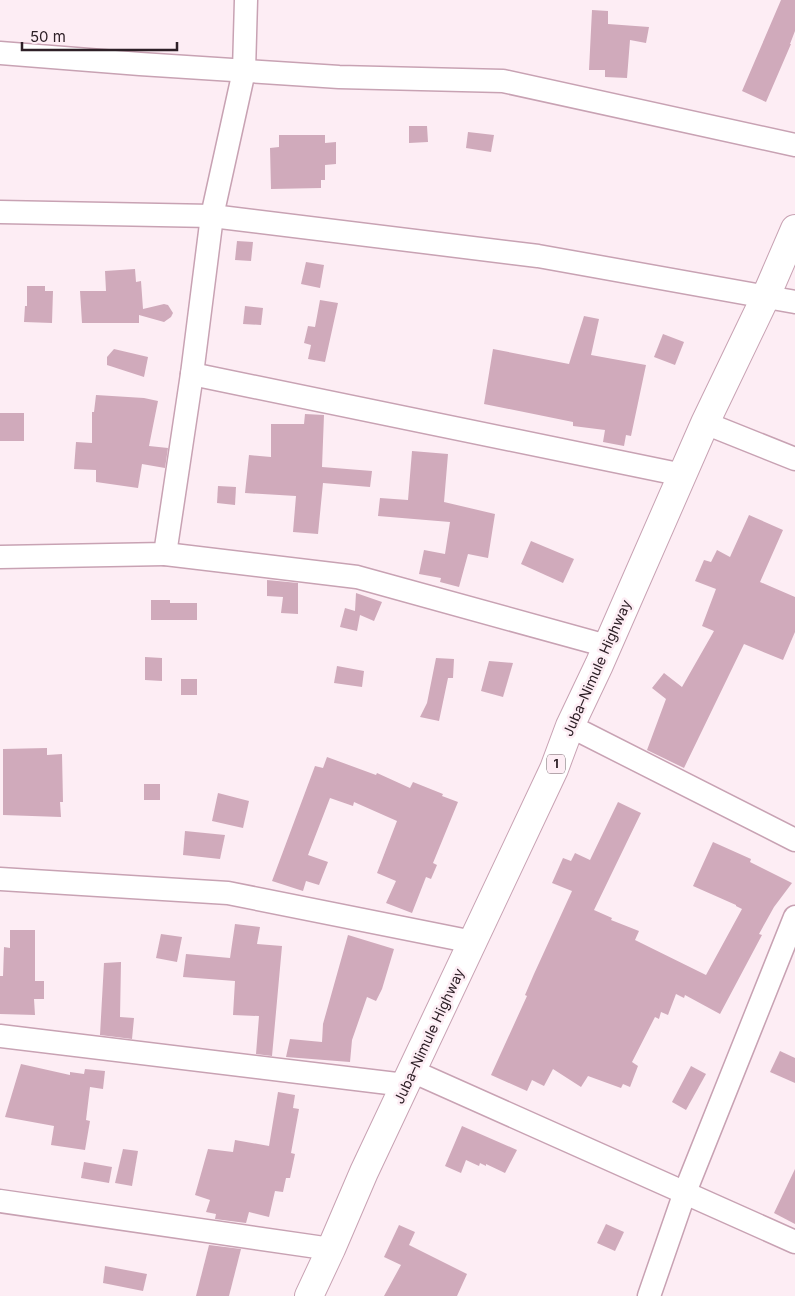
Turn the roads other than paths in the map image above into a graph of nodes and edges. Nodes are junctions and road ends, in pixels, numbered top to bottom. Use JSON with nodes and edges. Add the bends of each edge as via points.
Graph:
{"nodes":[{"id":1,"x":246,"y":0,"type":"edge"},
{"id":2,"x":0,"y":52,"type":"edge"},
{"id":3,"x":244,"y":71,"type":"junction"},
{"id":4,"x":795,"y":145,"type":"edge"},
{"id":5,"x":0,"y":212,"type":"edge"},
{"id":6,"x":212,"y":216,"type":"junction"},
{"id":7,"x":795,"y":229,"type":"edge"},
{"id":8,"x":766,"y":296,"type":"junction"},
{"id":9,"x":795,"y":302,"type":"edge"},
{"id":10,"x":192,"y":374,"type":"junction"},
{"id":11,"x":706,"y":423,"type":"junction"},
{"id":12,"x":795,"y":458,"type":"edge"},
{"id":13,"x":683,"y":476,"type":"junction"},
{"id":14,"x":165,"y":554,"type":"junction"},
{"id":15,"x":0,"y":557,"type":"edge"},
{"id":16,"x":608,"y":646,"type":"junction"},
{"id":17,"x":570,"y":726,"type":"junction"},
{"id":18,"x":795,"y":840,"type":"edge"},
{"id":19,"x":0,"y":879,"type":"edge"},
{"id":20,"x":795,"y":917,"type":"edge"},
{"id":21,"x":474,"y":942,"type":"junction"},
{"id":22,"x":0,"y":1036,"type":"edge"},
{"id":23,"x":409,"y":1078,"type":"junction"},
{"id":24,"x":685,"y":1192,"type":"junction"},
{"id":25,"x":0,"y":1201,"type":"edge"},
{"id":26,"x":795,"y":1242,"type":"edge"},
{"id":27,"x":331,"y":1249,"type":"junction"},
{"id":28,"x":309,"y":1296,"type":"edge"},
{"id":29,"x":649,"y":1296,"type":"edge"}],
"edges":[{"from":1,"to":3,"type":"street"},
{"from":2,"to":3,"type":"street"},
{"from":3,"to":4,"type":"street","via":[[503,81]]},
{"from":3,"to":6,"type":"street"},
{"from":5,"to":6,"type":"street"},
{"from":6,"to":8,"type":"street","via":[[538,256]]},
{"from":6,"to":10,"type":"street"},
{"from":7,"to":8,"type":"main road","name":"Juba–Nimule Highway","number":"1"},
{"from":8,"to":9,"type":"street"},
{"from":8,"to":11,"type":"main road","name":"Juba–Nimule Highway","number":"1"},
{"from":10,"to":13,"type":"street"},
{"from":10,"to":14,"type":"street"},
{"from":11,"to":12,"type":"street"},
{"from":11,"to":13,"type":"main road","name":"Juba–Nimule Highway","number":"1"},
{"from":13,"to":16,"type":"main road","name":"Juba–Nimule Highway","number":"1"},
{"from":14,"to":15,"type":"street"},
{"from":14,"to":16,"type":"street","via":[[357,577]]},
{"from":16,"to":17,"type":"main road","name":"Juba–Nimule Highway","number":"1"},
{"from":17,"to":18,"type":"street"},
{"from":17,"to":21,"type":"main road","name":"Juba–Nimule Highway","number":"1","via":[[554,769]]},
{"from":19,"to":21,"type":"street","via":[[228,893]]},
{"from":20,"to":24,"type":"street"},
{"from":21,"to":23,"type":"main road","name":"Juba–Nimule Highway","number":"1"},
{"from":22,"to":23,"type":"street"},
{"from":23,"to":24,"type":"street"},
{"from":23,"to":27,"type":"main road","name":"Juba–Nimule Highway","number":"1"},
{"from":24,"to":26,"type":"street"},
{"from":24,"to":29,"type":"street"},
{"from":25,"to":27,"type":"street"},
{"from":27,"to":28,"type":"main road","name":"Juba–Nimule Highway","number":"1"}]}
